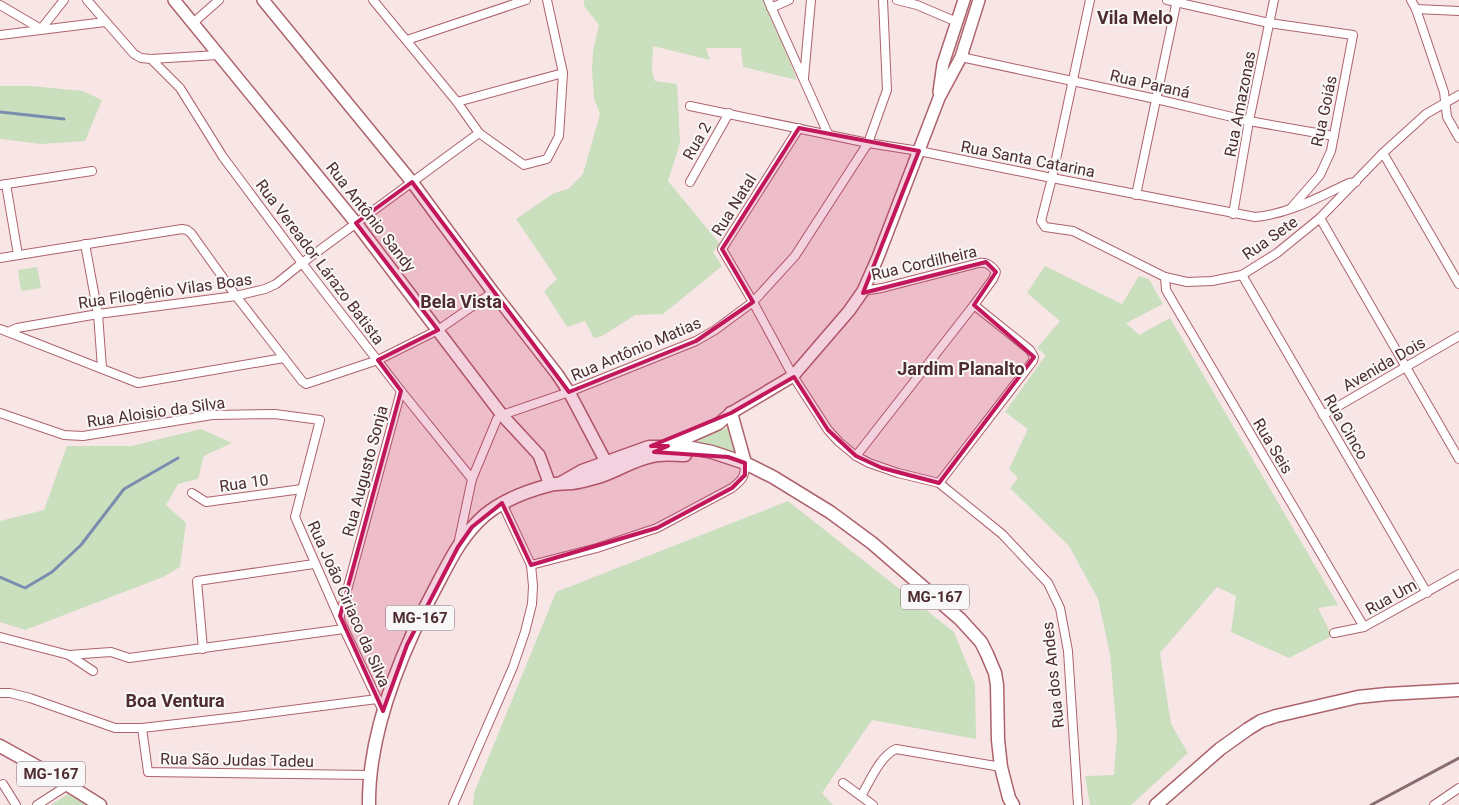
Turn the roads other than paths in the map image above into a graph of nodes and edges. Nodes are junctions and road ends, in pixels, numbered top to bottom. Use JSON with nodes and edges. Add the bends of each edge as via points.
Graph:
{"nodes":[{"id":1,"x":64,"y":0,"type":"edge"},
{"id":2,"x":87,"y":0,"type":"edge"},
{"id":3,"x":174,"y":0,"type":"edge"},
{"id":4,"x":219,"y":0,"type":"edge"},
{"id":5,"x":263,"y":0,"type":"edge"},
{"id":6,"x":373,"y":0,"type":"edge"},
{"id":7,"x":526,"y":0,"type":"edge"},
{"id":8,"x":547,"y":0,"type":"edge"},
{"id":9,"x":789,"y":0,"type":"edge"},
{"id":10,"x":811,"y":0,"type":"edge"},
{"id":11,"x":883,"y":0,"type":"edge"},
{"id":12,"x":897,"y":0,"type":"edge"},
{"id":13,"x":964,"y":0,"type":"edge"},
{"id":14,"x":979,"y":0,"type":"edge"},
{"id":15,"x":1090,"y":0,"type":"edge"},
{"id":16,"x":1167,"y":0,"type":"edge"},
{"id":17,"x":1274,"y":0,"type":"edge"},
{"id":18,"x":1411,"y":0,"type":"edge"},
{"id":19,"x":1176,"y":1,"type":"edge"},
{"id":20,"x":917,"y":3,"type":"edge"},
{"id":21,"x":0,"y":4,"type":"edge"},
{"id":22,"x":769,"y":4,"type":"edge"},
{"id":23,"x":1416,"y":9,"type":"junction"},
{"id":24,"x":1459,"y":11,"type":"edge"},
{"id":25,"x":105,"y":22,"type":"junction"},
{"id":26,"x":957,"y":22,"type":"junction"},
{"id":27,"x":193,"y":23,"type":"junction"},
{"id":28,"x":1269,"y":23,"type":"junction"},
{"id":29,"x":41,"y":29,"type":"junction"},
{"id":30,"x":0,"y":35,"type":"edge"},
{"id":31,"x":407,"y":40,"type":"junction"},
{"id":32,"x":218,"y":55,"type":"junction"},
{"id":33,"x":961,"y":58,"type":"junction"},
{"id":34,"x":151,"y":59,"type":"junction"},
{"id":35,"x":563,"y":73,"type":"junction"},
{"id":36,"x":804,"y":80,"type":"junction"},
{"id":37,"x":1072,"y":81,"type":"junction"},
{"id":38,"x":1459,"y":96,"type":"edge"},
{"id":39,"x":939,"y":98,"type":"junction"},
{"id":40,"x":1156,"y":98,"type":"junction"},
{"id":41,"x":457,"y":102,"type":"junction"},
{"id":42,"x":1445,"y":104,"type":"junction"},
{"id":43,"x":690,"y":106,"type":"dead end"},
{"id":44,"x":729,"y":113,"type":"junction"},
{"id":45,"x":1250,"y":121,"type":"junction"},
{"id":46,"x":799,"y":128,"type":"junction"},
{"id":47,"x":479,"y":133,"type":"junction"},
{"id":48,"x":828,"y":134,"type":"junction"},
{"id":49,"x":1334,"y":136,"type":"junction"},
{"id":50,"x":1459,"y":138,"type":"edge"},
{"id":51,"x":868,"y":143,"type":"junction"},
{"id":52,"x":919,"y":151,"type":"junction"},
{"id":53,"x":1383,"y":153,"type":"junction"},
{"id":54,"x":92,"y":171,"type":"dead end"},
{"id":55,"x":1052,"y":178,"type":"junction"},
{"id":56,"x":412,"y":182,"type":"junction"},
{"id":57,"x":690,"y":182,"type":"dead end"},
{"id":58,"x":1356,"y":182,"type":"junction"},
{"id":59,"x":3,"y":185,"type":"edge"},
{"id":60,"x":1136,"y":195,"type":"junction"},
{"id":61,"x":1290,"y":210,"type":"junction"},
{"id":62,"x":1233,"y":214,"type":"junction"},
{"id":63,"x":1320,"y":218,"type":"junction"},
{"id":64,"x":356,"y":223,"type":"junction"},
{"id":65,"x":85,"y":244,"type":"junction"},
{"id":66,"x":18,"y":255,"type":"junction"},
{"id":67,"x":0,"y":258,"type":"edge"},
{"id":68,"x":302,"y":263,"type":"junction"},
{"id":69,"x":1242,"y":275,"type":"junction"},
{"id":70,"x":1165,"y":277,"type":"junction"},
{"id":71,"x":1459,"y":284,"type":"edge"},
{"id":72,"x":863,"y":291,"type":"junction"},
{"id":73,"x":493,"y":292,"type":"junction"},
{"id":74,"x":236,"y":296,"type":"junction"},
{"id":75,"x":753,"y":302,"type":"junction"},
{"id":76,"x":974,"y":305,"type":"junction"},
{"id":77,"x":98,"y":314,"type":"junction"},
{"id":78,"x":0,"y":329,"type":"edge"},
{"id":79,"x":438,"y":330,"type":"junction"},
{"id":80,"x":8,"y":332,"type":"junction"},
{"id":81,"x":1459,"y":336,"type":"edge"},
{"id":82,"x":284,"y":358,"type":"junction"},
{"id":83,"x":378,"y":360,"type":"junction"},
{"id":84,"x":1406,"y":367,"type":"junction"},
{"id":85,"x":102,"y":368,"type":"junction"},
{"id":86,"x":793,"y":376,"type":"junction"},
{"id":87,"x":401,"y":391,"type":"junction"},
{"id":88,"x":569,"y":392,"type":"junction"},
{"id":89,"x":0,"y":413,"type":"edge"},
{"id":90,"x":731,"y":413,"type":"junction"},
{"id":91,"x":502,"y":415,"type":"junction"},
{"id":92,"x":1323,"y":416,"type":"junction"},
{"id":93,"x":320,"y":420,"type":"joint"},
{"id":94,"x":668,"y":446,"type":"junction"},
{"id":95,"x":649,"y":447,"type":"junction"},
{"id":96,"x":856,"y":456,"type":"junction"},
{"id":97,"x":728,"y":457,"type":"junction"},
{"id":98,"x":1459,"y":459,"type":"edge"},
{"id":99,"x":606,"y":462,"type":"junction"},
{"id":100,"x":745,"y":462,"type":"junction"},
{"id":101,"x":622,"y":466,"type":"junction"},
{"id":102,"x":601,"y":476,"type":"junction"},
{"id":103,"x":472,"y":479,"type":"junction"},
{"id":104,"x":939,"y":482,"type":"junction"},
{"id":105,"x":555,"y":484,"type":"junction"},
{"id":106,"x":302,"y":489,"type":"junction"},
{"id":107,"x":192,"y":493,"type":"dead end"},
{"id":108,"x":502,"y":503,"type":"junction"},
{"id":109,"x":458,"y":547,"type":"junction"},
{"id":110,"x":314,"y":564,"type":"junction"},
{"id":111,"x":531,"y":565,"type":"junction"},
{"id":112,"x":1459,"y":574,"type":"edge"},
{"id":113,"x":1427,"y":593,"type":"junction"},
{"id":114,"x":340,"y":616,"type":"junction"},
{"id":115,"x":1364,"y":628,"type":"junction"},
{"id":116,"x":344,"y":630,"type":"junction"},
{"id":117,"x":1334,"y":633,"type":"dead end"},
{"id":118,"x":0,"y":637,"type":"edge"},
{"id":119,"x":202,"y":649,"type":"junction"},
{"id":120,"x":69,"y":655,"type":"junction"},
{"id":121,"x":93,"y":671,"type":"dead end"},
{"id":122,"x":1459,"y":690,"type":"edge"},
{"id":123,"x":0,"y":693,"type":"edge"},
{"id":124,"x":377,"y":698,"type":"junction"},
{"id":125,"x":383,"y":710,"type":"junction"},
{"id":126,"x":142,"y":728,"type":"junction"},
{"id":127,"x":0,"y":746,"type":"edge"},
{"id":128,"x":1001,"y":767,"type":"junction"},
{"id":129,"x":371,"y":775,"type":"junction"},
{"id":130,"x":843,"y":783,"type":"dead end"},
{"id":131,"x":3,"y":784,"type":"dead end"},
{"id":132,"x":68,"y":785,"type":"junction"},
{"id":133,"x":1459,"y":788,"type":"edge"},
{"id":134,"x":861,"y":796,"type":"junction"},
{"id":135,"x":16,"y":805,"type":"edge"},
{"id":136,"x":37,"y":805,"type":"edge"},
{"id":137,"x":100,"y":805,"type":"edge"},
{"id":138,"x":369,"y":805,"type":"edge"},
{"id":139,"x":453,"y":805,"type":"edge"},
{"id":140,"x":873,"y":805,"type":"edge"},
{"id":141,"x":1013,"y":805,"type":"edge"},
{"id":142,"x":1078,"y":805,"type":"edge"},
{"id":143,"x":1156,"y":805,"type":"edge"},
{"id":144,"x":1434,"y":805,"type":"edge"}],
"edges":[{"from":1,"to":29,"type":"street"},
{"from":2,"to":25,"type":"street"},
{"from":3,"to":27,"type":"street","name":"Rua Antônio Sandy"},
{"from":4,"to":27,"type":"street"},
{"from":5,"to":56,"type":"street"},
{"from":6,"to":31,"type":"street"},
{"from":7,"to":31,"type":"street"},
{"from":8,"to":35,"type":"street"},
{"from":9,"to":22,"type":"street"},
{"from":10,"to":36,"type":"street"},
{"from":11,"to":51,"type":"street","name":"Rua Antônio Matias","via":[[887,90]]},
{"from":12,"to":20,"type":"street"},
{"from":13,"to":26,"type":"street"},
{"from":14,"to":33,"type":"street"},
{"from":15,"to":37,"type":"street"},
{"from":16,"to":19,"type":"street"},
{"from":17,"to":28,"type":"street","name":"Rua Amazonas"},
{"from":18,"to":23,"type":"street"},
{"from":19,"to":28,"type":"street"},
{"from":19,"to":40,"type":"street"},
{"from":20,"to":26,"type":"street"},
{"from":21,"to":29,"type":"street"},
{"from":22,"to":36,"type":"street"},
{"from":23,"to":24,"type":"street"},
{"from":23,"to":42,"type":"street","via":[[1444,92]]},
{"from":25,"to":29,"type":"street"},
{"from":25,"to":34,"type":"street","via":[[134,54]]},
{"from":26,"to":39,"type":"street","via":[[943,64]]},
{"from":27,"to":32,"type":"street","name":"Rua Antônio Sandy"},
{"from":28,"to":45,"type":"street","name":"Rua Amazonas"},
{"from":28,"to":49,"type":"street","name":"Rua Goiás","via":[[1353,35]]},
{"from":29,"to":30,"type":"street"},
{"from":31,"to":41,"type":"street"},
{"from":32,"to":34,"type":"street"},
{"from":32,"to":64,"type":"street","name":"Rua Antônio Sandy"},
{"from":33,"to":37,"type":"street","name":"Rua Paraná"},
{"from":33,"to":39,"type":"street"},
{"from":34,"to":68,"type":"street","name":"Rua Vereador Lárazo Batista","via":[[180,88],[223,157]]},
{"from":35,"to":41,"type":"street"},
{"from":35,"to":47,"type":"street","via":[[559,136],[547,159],[524,165]]},
{"from":36,"to":48,"type":"street"},
{"from":37,"to":40,"type":"street","name":"Rua Paraná"},
{"from":37,"to":55,"type":"street"},
{"from":38,"to":42,"type":"street","name":"Rua Sete"},
{"from":39,"to":52,"type":"street"},
{"from":40,"to":45,"type":"street","name":"Rua Paraná"},
{"from":40,"to":60,"type":"street"},
{"from":41,"to":47,"type":"street"},
{"from":42,"to":50,"type":"street","via":[[1447,118]]},
{"from":42,"to":53,"type":"street","name":"Rua Sete","via":[[1426,114]]},
{"from":43,"to":44,"type":"street","name":"Rua Santa Catarina"},
{"from":44,"to":46,"type":"street","name":"Rua Santa Catarina"},
{"from":44,"to":57,"type":"street","name":"Rua 2"},
{"from":45,"to":49,"type":"street","name":"Rua Paraná"},
{"from":45,"to":62,"type":"street","name":"Rua Amazonas"},
{"from":46,"to":48,"type":"street","name":"Rua Santa Catarina"},
{"from":46,"to":75,"type":"street","name":"Rua Natal","via":[[722,250]]},
{"from":47,"to":56,"type":"street","name":"Rua Filogênio Vilas Boas"},
{"from":48,"to":51,"type":"street","name":"Rua Santa Catarina"},
{"from":49,"to":61,"type":"street","name":"Rua Goiás","via":[[1320,175]]},
{"from":51,"to":52,"type":"street","name":"Rua Santa Catarina"},
{"from":51,"to":75,"type":"street","name":"Rua Antônio Matias","via":[[795,256]]},
{"from":52,"to":55,"type":"street","name":"Rua Santa Catarina"},
{"from":52,"to":72,"type":"street"},
{"from":53,"to":58,"type":"street","name":"Rua Sete"},
{"from":53,"to":71,"type":"street"},
{"from":54,"to":59,"type":"street"},
{"from":55,"to":60,"type":"street","name":"Rua Santa Catarina"},
{"from":55,"to":70,"type":"street","name":"Rua Sete","via":[[1041,222],[1045,227],[1073,231]]},
{"from":56,"to":64,"type":"street","name":"Rua Filogênio Vilas Boas"},
{"from":56,"to":73,"type":"street"},
{"from":58,"to":61,"type":"street","name":"Rua Santa Catarina"},
{"from":58,"to":63,"type":"street","name":"Rua Sete"},
{"from":59,"to":66,"type":"street"},
{"from":60,"to":62,"type":"street","name":"Rua Santa Catarina"},
{"from":61,"to":62,"type":"street","name":"Rua Santa Catarina","via":[[1255,217]]},
{"from":63,"to":69,"type":"street","name":"Rua Sete","via":[[1277,253]]},
{"from":63,"to":84,"type":"street"},
{"from":64,"to":68,"type":"street","name":"Rua Filogênio Vilas Boas"},
{"from":64,"to":79,"type":"street","name":"Rua Antônio Sandy"},
{"from":65,"to":66,"type":"street"},
{"from":65,"to":74,"type":"street","via":[[187,230]]},
{"from":65,"to":77,"type":"street"},
{"from":66,"to":67,"type":"street"},
{"from":68,"to":74,"type":"street","name":"Rua Filogênio Vilas Boas","via":[[276,284]]},
{"from":68,"to":83,"type":"street","name":"Rua Vereador Lárazo Batista"},
{"from":69,"to":70,"type":"street","name":"Rua Sete","via":[[1187,282]]},
{"from":69,"to":92,"type":"street","name":"Rua Cinco"},
{"from":70,"to":115,"type":"street","name":"Rua Seis","via":[[1166,290]]},
{"from":72,"to":76,"type":"street","name":"Rua Cordilheira","via":[[986,262],[996,272]]},
{"from":72,"to":86,"type":"street","via":[[850,311]]},
{"from":73,"to":79,"type":"street"},
{"from":73,"to":88,"type":"street"},
{"from":74,"to":77,"type":"street","name":"Rua Filogênio Vilas Boas"},
{"from":74,"to":82,"type":"street"},
{"from":75,"to":86,"type":"street","name":"Rua Natal"},
{"from":75,"to":88,"type":"street","name":"Rua Antônio Matias","via":[[696,341]]},
{"from":76,"to":96,"type":"street","name":"Rua Cordilheira"},
{"from":76,"to":104,"type":"street","via":[[1030,350],[1034,357]]},
{"from":77,"to":80,"type":"street","name":"Rua Filogênio Vilas Boas"},
{"from":77,"to":85,"type":"street"},
{"from":78,"to":80,"type":"street"},
{"from":79,"to":83,"type":"street"},
{"from":79,"to":91,"type":"street","name":"Rua Antônio Sandy"},
{"from":80,"to":85,"type":"street"},
{"from":81,"to":84,"type":"street","name":"Avenida Dois"},
{"from":82,"to":83,"type":"street","via":[[306,384]]},
{"from":82,"to":85,"type":"street","via":[[138,383]]},
{"from":83,"to":87,"type":"street","name":"Rua Vereador Lárazo Batista"},
{"from":84,"to":92,"type":"street","name":"Avenida Dois"},
{"from":84,"to":98,"type":"street"},
{"from":86,"to":90,"type":"street"},
{"from":86,"to":96,"type":"street","name":"Rua dos Andes","via":[[828,430]]},
{"from":87,"to":103,"type":"street","name":"Rua Vereador Lárazo Batista"},
{"from":87,"to":114,"type":"street","name":"Rua Augusto Sonja"},
{"from":88,"to":91,"type":"street","name":"Rua Antônio Matias"},
{"from":88,"to":99,"type":"street"},
{"from":89,"to":93,"type":"street","name":"Rua Aloisio da Silva","via":[[64,435],[83,436],[212,415],[275,414]]},
{"from":90,"to":94,"type":"street","via":[[718,424]]},
{"from":90,"to":95,"type":"street","number":"MG-167"},
{"from":90,"to":100,"type":"main road"},
{"from":91,"to":103,"type":"street","via":[[497,419]]},
{"from":91,"to":105,"type":"street","name":"Rua Antônio Sandy","via":[[540,455]]},
{"from":92,"to":113,"type":"street","name":"Rua Cinco"},
{"from":93,"to":106,"type":"street","name":"Rua João Ciriaco da Silva"},
{"from":94,"to":95,"type":"main road","number":"MG-167"},
{"from":94,"to":97,"type":"main road","number":"MG-167","via":[[701,449]]},
{"from":94,"to":101,"type":"street"},
{"from":95,"to":99,"type":"main road","number":"MG-167"},
{"from":96,"to":104,"type":"street","name":"Rua dos Andes","via":[[882,468]]},
{"from":97,"to":100,"type":"main road","number":"MG-167"},
{"from":97,"to":101,"type":"main road","number":"MG-167","via":[[657,455]]},
{"from":99,"to":102,"type":"main road"},
{"from":99,"to":105,"type":"main road","number":"MG-167"},
{"from":100,"to":111,"type":"street","via":[[745,475],[732,488],[657,528]]},
{"from":100,"to":128,"type":"main road","number":"MG-167","via":[[830,512],[971,630],[995,672]]},
{"from":101,"to":102,"type":"main road","number":"MG-167"},
{"from":102,"to":105,"type":"main road","number":"MG-167"},
{"from":103,"to":109,"type":"street"},
{"from":104,"to":142,"type":"street","name":"Rua dos Andes","via":[[1002,534],[1048,582],[1060,608],[1068,651]]},
{"from":105,"to":108,"type":"main road","number":"MG-167"},
{"from":106,"to":107,"type":"street","name":"Rua 10","via":[[206,502]]},
{"from":106,"to":110,"type":"street","name":"Rua João Ciriaco da Silva","via":[[295,517]]},
{"from":108,"to":109,"type":"main road","number":"MG-167","via":[[472,527]]},
{"from":108,"to":111,"type":"street"},
{"from":109,"to":125,"type":"main road","number":"MG-167","via":[[407,645]]},
{"from":110,"to":114,"type":"street","name":"Rua João Ciriaco da Silva"},
{"from":110,"to":119,"type":"street","via":[[196,581]]},
{"from":111,"to":139,"type":"street","via":[[532,604],[525,632]]},
{"from":112,"to":113,"type":"street","name":"Rua Um"},
{"from":113,"to":115,"type":"street","name":"Rua Um"},
{"from":114,"to":116,"type":"street","name":"Rua João Ciriaco da Silva"},
{"from":115,"to":117,"type":"street","name":"Rua Um"},
{"from":116,"to":119,"type":"street"},
{"from":116,"to":124,"type":"street","name":"Rua João Ciriaco da Silva"},
{"from":118,"to":120,"type":"street"},
{"from":119,"to":120,"type":"street","via":[[129,658],[110,652]]},
{"from":120,"to":121,"type":"street"},
{"from":122,"to":143,"type":"main road","via":[[1358,697],[1276,716],[1255,725],[1220,749]]},
{"from":123,"to":126,"type":"street","via":[[30,698],[115,728]]},
{"from":124,"to":125,"type":"street","name":"Rua João Ciriaco da Silva"},
{"from":124,"to":126,"type":"street"},
{"from":125,"to":129,"type":"main road","number":"MG-167"},
{"from":126,"to":129,"type":"street","name":"Rua São Judas Tadeu","via":[[148,772]]},
{"from":127,"to":132,"type":"main road","number":"MG-167"},
{"from":128,"to":134,"type":"street","via":[[896,749],[884,757]]},
{"from":128,"to":141,"type":"main road","number":"MG-167"},
{"from":129,"to":138,"type":"main road","number":"MG-167"},
{"from":130,"to":134,"type":"street"},
{"from":131,"to":135,"type":"street"},
{"from":132,"to":136,"type":"street"},
{"from":132,"to":137,"type":"main road","number":"MG-167"},
{"from":133,"to":144,"type":"street"},
{"from":134,"to":140,"type":"street"}]}
